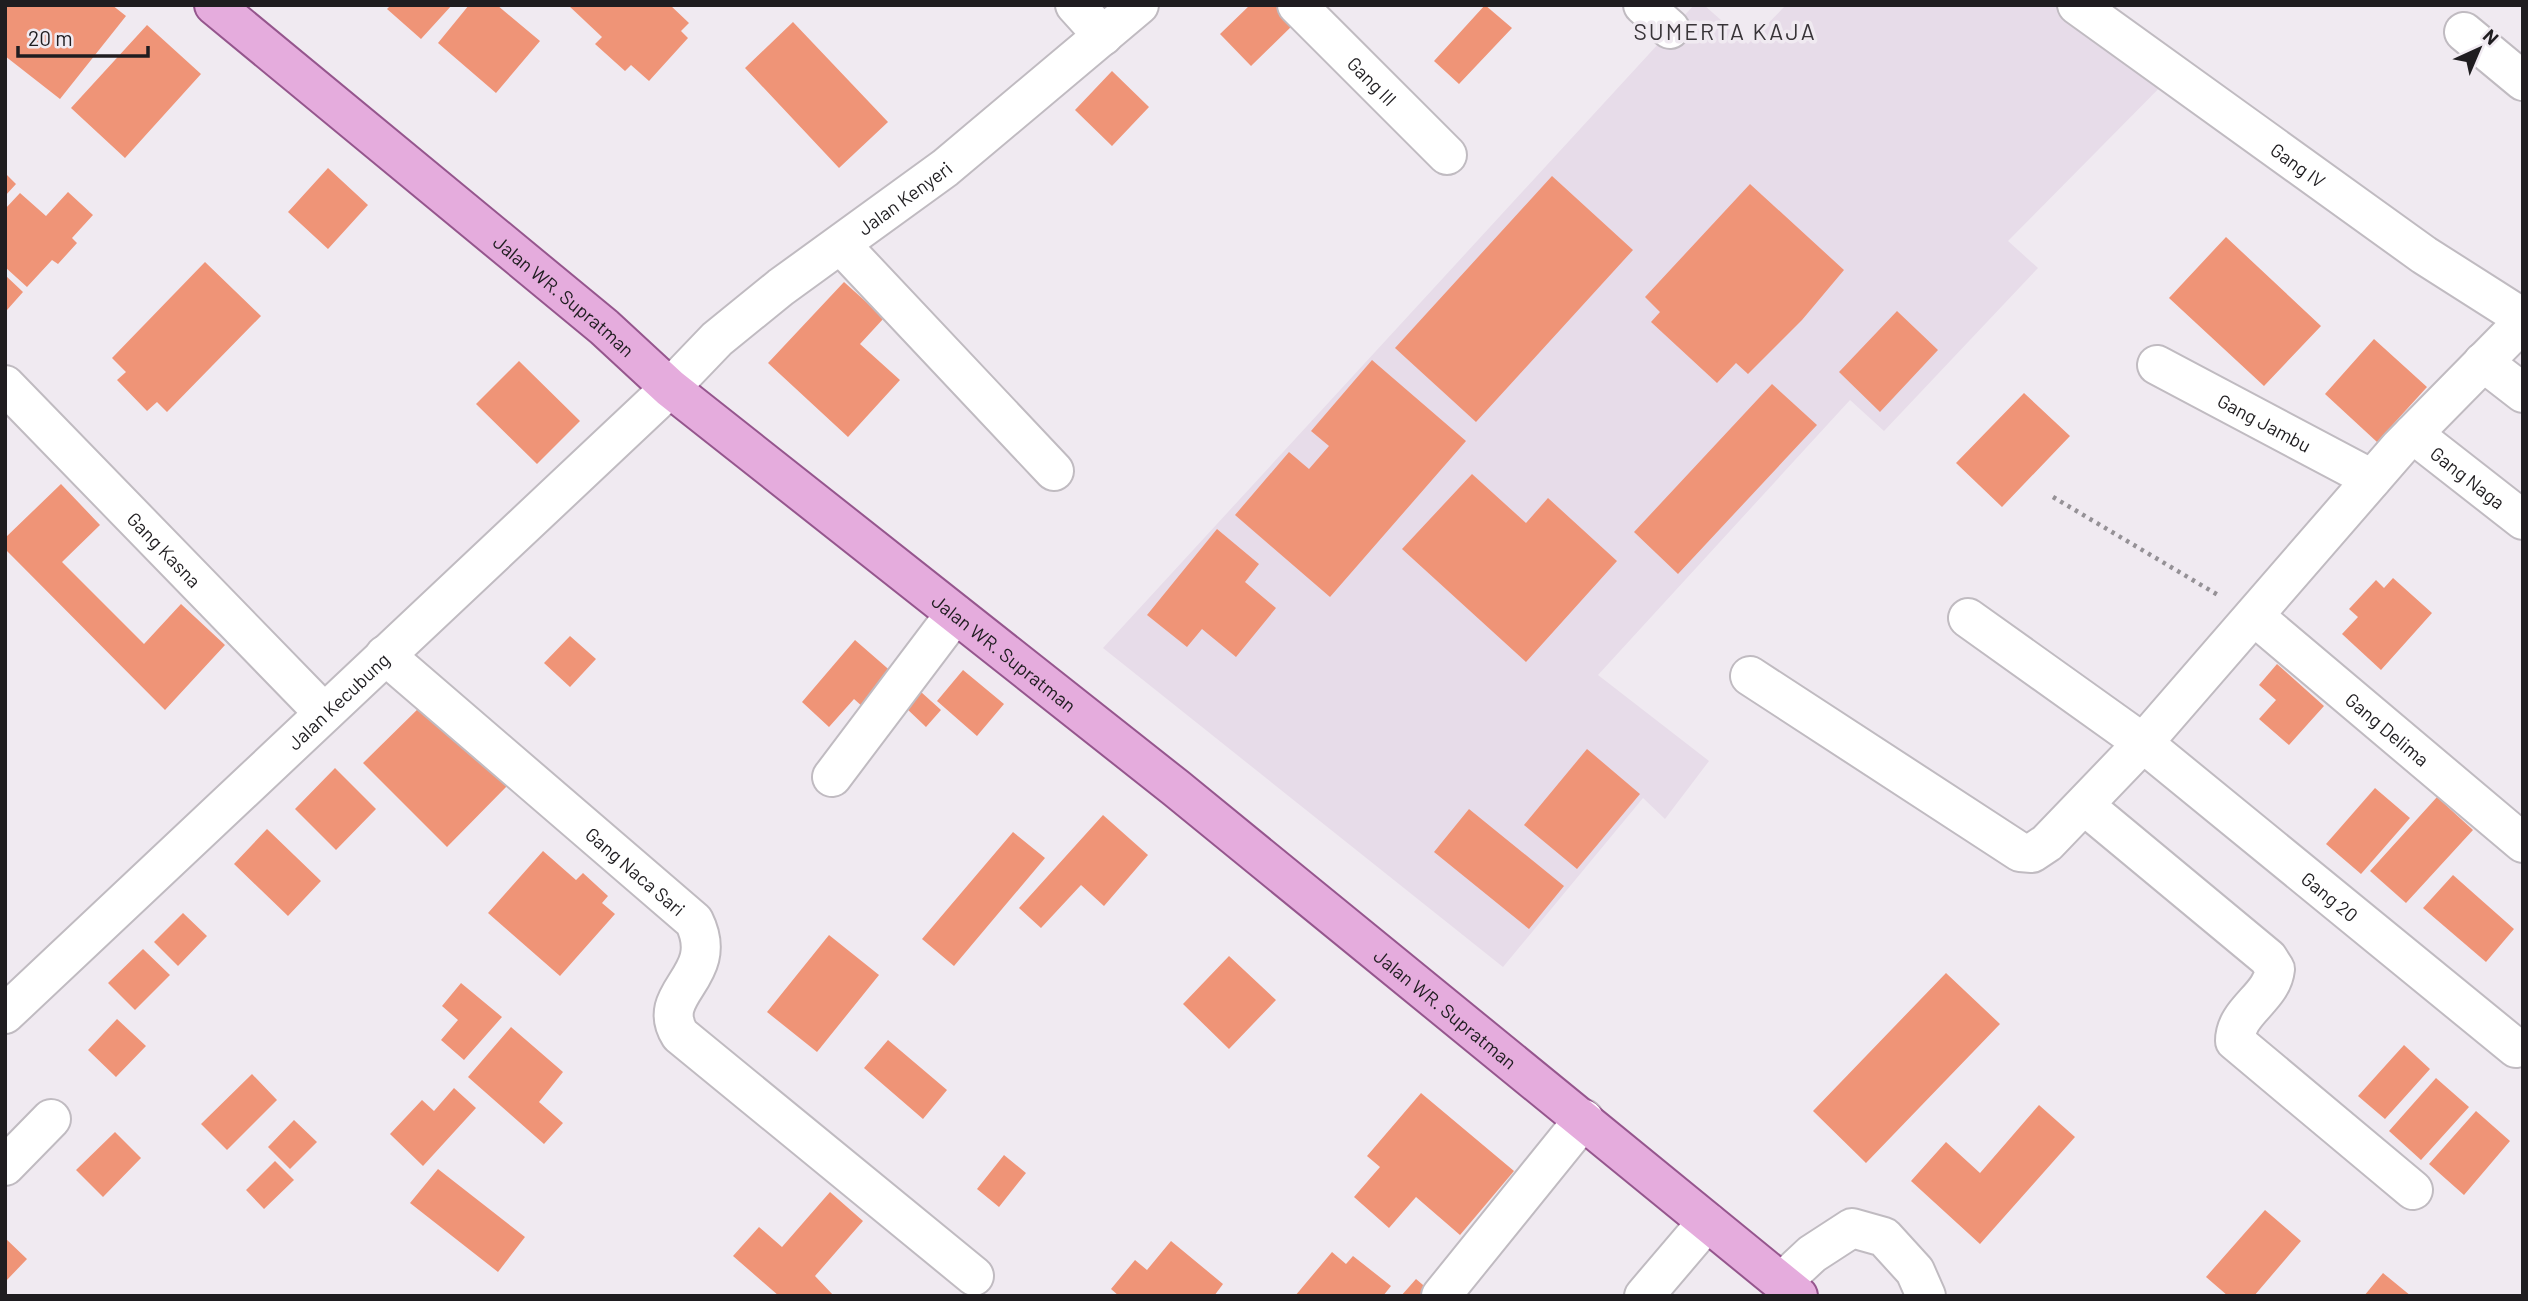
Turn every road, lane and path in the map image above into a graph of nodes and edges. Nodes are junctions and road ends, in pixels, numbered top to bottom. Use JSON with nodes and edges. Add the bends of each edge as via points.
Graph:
{"nodes":[{"id":1,"x":214,"y":5,"type":"edge"},
{"id":2,"x":1075,"y":5,"type":"edge"},
{"id":3,"x":1139,"y":5,"type":"edge"},
{"id":4,"x":1297,"y":5,"type":"edge"},
{"id":5,"x":2077,"y":5,"type":"edge"},
{"id":6,"x":2464,"y":32,"type":"dead end"},
{"id":7,"x":1103,"y":36,"type":"junction"},
{"id":8,"x":2523,"y":81,"type":"edge"},
{"id":9,"x":1447,"y":155,"type":"dead end"},
{"id":10,"x":842,"y":246,"type":"junction"},
{"id":11,"x":2523,"y":320,"type":"edge"},
{"id":12,"x":2483,"y":362,"type":"junction"},
{"id":13,"x":2157,"y":365,"type":"dead end"},
{"id":14,"x":5,"y":386,"type":"edge"},
{"id":15,"x":670,"y":388,"type":"junction"},
{"id":16,"x":2523,"y":393,"type":"edge"},
{"id":17,"x":2413,"y":434,"type":"junction"},
{"id":18,"x":1054,"y":471,"type":"dead end"},
{"id":19,"x":2372,"y":479,"type":"junction"},
{"id":20,"x":2053,"y":497,"type":"dead end"},
{"id":21,"x":2523,"y":520,"type":"edge"},
{"id":22,"x":956,"y":614,"type":"junction"},
{"id":23,"x":2254,"y":616,"type":"junction"},
{"id":24,"x":1968,"y":618,"type":"dead end"},
{"id":25,"x":386,"y":655,"type":"junction"},
{"id":26,"x":1750,"y":676,"type":"dead end"},
{"id":27,"x":324,"y":713,"type":"junction"},
{"id":28,"x":2143,"y":743,"type":"junction"},
{"id":29,"x":832,"y":777,"type":"dead end"},
{"id":30,"x":2085,"y":806,"type":"junction"},
{"id":31,"x":2523,"y":843,"type":"edge"},
{"id":32,"x":5,"y":1014,"type":"edge"},
{"id":33,"x":2516,"y":1048,"type":"dead end"},
{"id":34,"x":51,"y":1119,"type":"dead end"},
{"id":35,"x":1584,"y":1119,"type":"junction"},
{"id":36,"x":5,"y":1166,"type":"edge"},
{"id":37,"x":2413,"y":1190,"type":"dead end"},
{"id":38,"x":1707,"y":1222,"type":"junction"},
{"id":39,"x":975,"y":1276,"type":"dead end"},
{"id":40,"x":1790,"y":1289,"type":"edge"},
{"id":41,"x":1441,"y":1296,"type":"edge"},
{"id":42,"x":1644,"y":1296,"type":"edge"},
{"id":43,"x":1926,"y":1296,"type":"edge"}],
"edges":[{"from":1,"to":15,"type":"main road","name":"Jalan WR. Supratman","via":[[604,327]]},
{"from":2,"to":7,"type":"street"},
{"from":3,"to":7,"type":"street","name":"Jalan Kenyeri"},
{"from":4,"to":9,"type":"street","name":"Gang III"},
{"from":5,"to":11,"type":"street","name":"Gang IV","via":[[2424,255]]},
{"from":6,"to":8,"type":"street"},
{"from":7,"to":10,"type":"street","name":"Jalan Kenyeri","via":[[945,168]]},
{"from":10,"to":15,"type":"street","name":"Jalan Kenyeri","via":[[781,287],[717,340]]},
{"from":10,"to":18,"type":"street"},
{"from":11,"to":12,"type":"street"},
{"from":12,"to":16,"type":"street"},
{"from":12,"to":17,"type":"street"},
{"from":13,"to":19,"type":"street","name":"Gang Jambu"},
{"from":14,"to":27,"type":"street","name":"Gang Kasna"},
{"from":15,"to":22,"type":"main road","name":"Jalan WR. Supratman"},
{"from":15,"to":25,"type":"street","name":"Jalan Kecubung"},
{"from":17,"to":19,"type":"street"},
{"from":17,"to":21,"type":"street","name":"Gang Naga"},
{"from":19,"to":23,"type":"street"},
{"from":20,"to":23,"type":"path"},
{"from":22,"to":29,"type":"street"},
{"from":22,"to":35,"type":"main road","name":"Jalan WR. Supratman"},
{"from":23,"to":28,"type":"street"},
{"from":23,"to":31,"type":"street","name":"Gang Delima"},
{"from":24,"to":28,"type":"street","name":"Gang 20"},
{"from":25,"to":27,"type":"street","name":"Jalan Kecubung"},
{"from":25,"to":39,"type":"street","name":"Gang Naca Sari","via":[[694,921],[704,945],[673,1008],[672,1022],[680,1035]]},
{"from":26,"to":30,"type":"street","via":[[2020,852],[2040,848]]},
{"from":27,"to":32,"type":"street","name":"Jalan Kecubung"},
{"from":28,"to":30,"type":"street"},
{"from":28,"to":33,"type":"street","name":"Gang 20"},
{"from":30,"to":37,"type":"street","via":[[2268,958],[2275,969],[2273,984],[2237,1026],[2235,1041]]},
{"from":34,"to":36,"type":"street"},
{"from":35,"to":38,"type":"main road","name":"Jalan WR. Supratman"},
{"from":35,"to":41,"type":"street"},
{"from":38,"to":40,"type":"main road","name":"Jalan WR. Supratman"},
{"from":38,"to":42,"type":"street"},
{"from":40,"to":43,"type":"street","via":[[1812,1254],[1852,1228],[1884,1237],[1915,1271]]}]}
